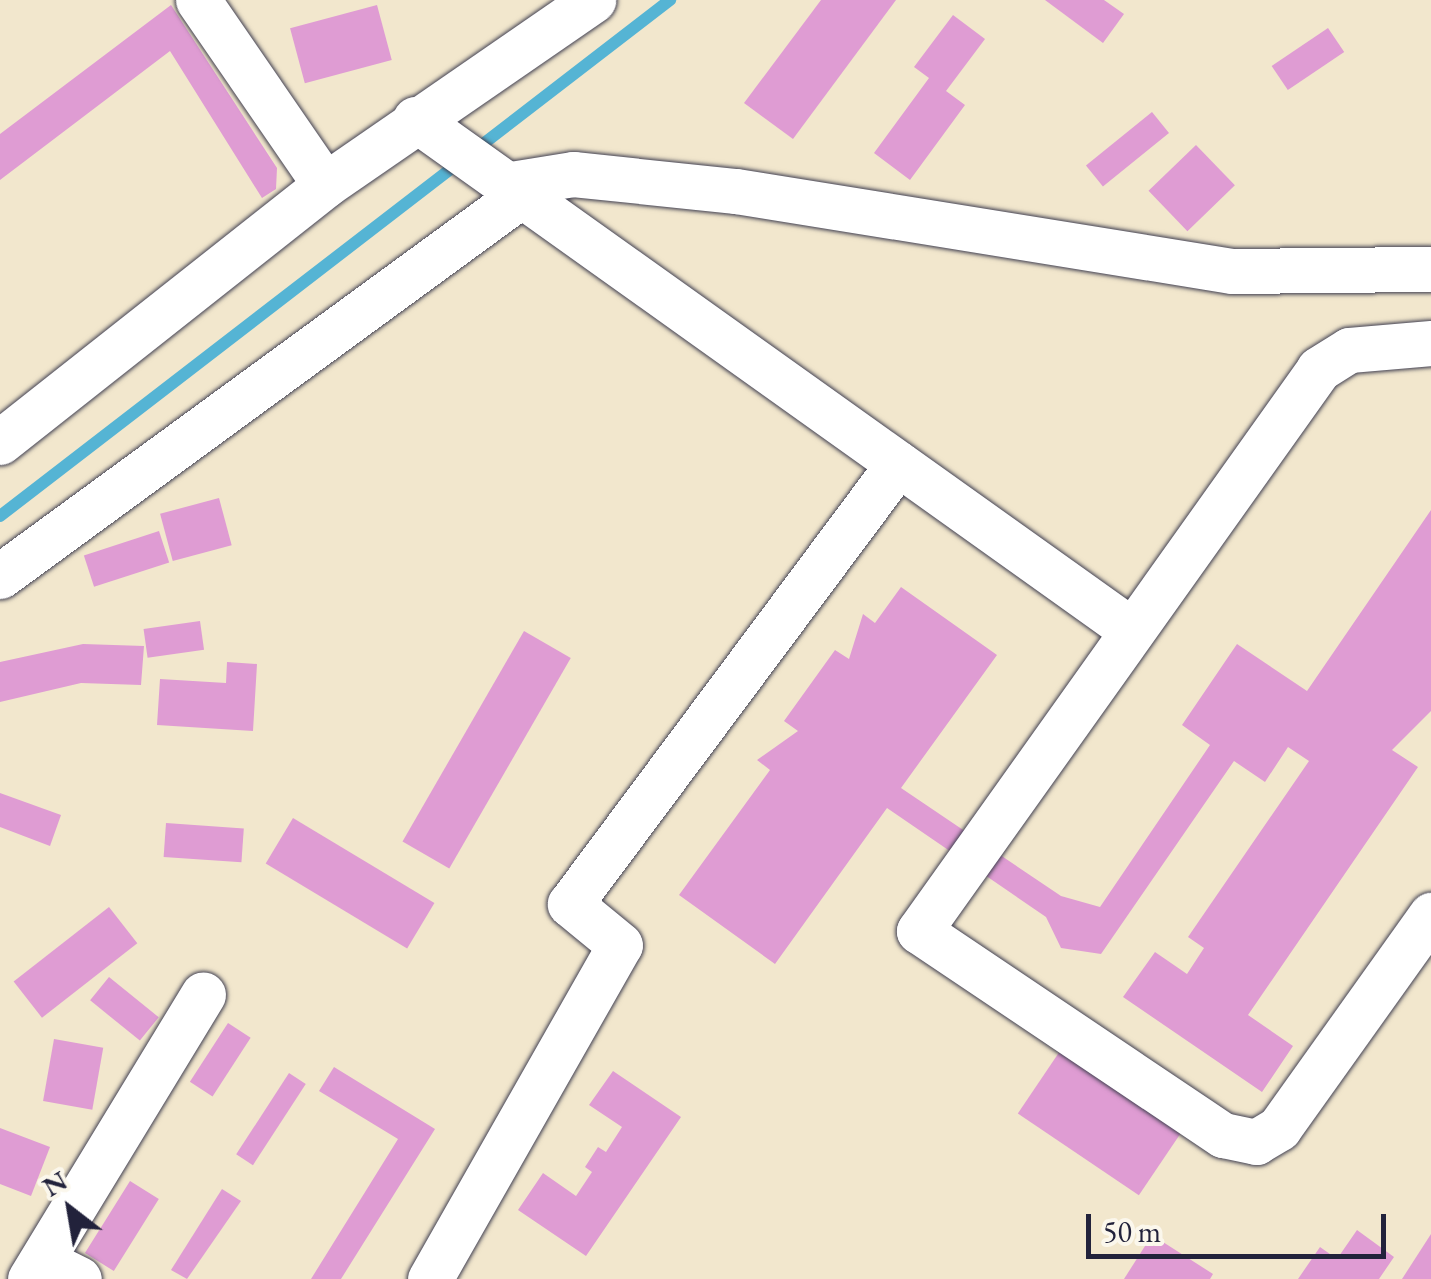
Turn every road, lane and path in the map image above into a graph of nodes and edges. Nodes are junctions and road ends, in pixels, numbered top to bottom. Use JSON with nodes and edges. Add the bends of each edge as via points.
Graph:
{"nodes":[{"id":1,"x":198,"y":0,"type":"edge"},
{"id":2,"x":593,"y":0,"type":"edge"},
{"id":3,"x":472,"y":161,"type":"junction"},
{"id":4,"x":325,"y":185,"type":"junction"},
{"id":5,"x":1431,"y":269,"type":"edge"},
{"id":6,"x":1431,"y":343,"type":"edge"},
{"id":7,"x":0,"y":442,"type":"edge"},
{"id":8,"x":898,"y":464,"type":"junction"},
{"id":9,"x":0,"y":576,"type":"edge"},
{"id":10,"x":1130,"y":629,"type":"junction"},
{"id":11,"x":1431,"y":915,"type":"edge"},
{"id":12,"x":203,"y":996,"type":"dead end"},
{"id":13,"x":51,"y":1273,"type":"edge"},
{"id":14,"x":430,"y":1279,"type":"edge"}],
"edges":[{"from":1,"to":4,"type":"street"},
{"from":2,"to":3,"type":"street"},
{"from":3,"to":4,"type":"street"},
{"from":3,"to":5,"type":"street","via":[[736,191],[1232,271]]},
{"from":3,"to":8,"type":"street"},
{"from":3,"to":9,"type":"street"},
{"from":4,"to":7,"type":"street"},
{"from":6,"to":10,"type":"street","via":[[1349,350],[1319,368]]},
{"from":8,"to":10,"type":"street"},
{"from":8,"to":14,"type":"street","via":[[570,904],[620,945]]},
{"from":10,"to":11,"type":"street","via":[[919,931],[1223,1135],[1256,1142],[1279,1128]]},
{"from":12,"to":13,"type":"street"}]}
